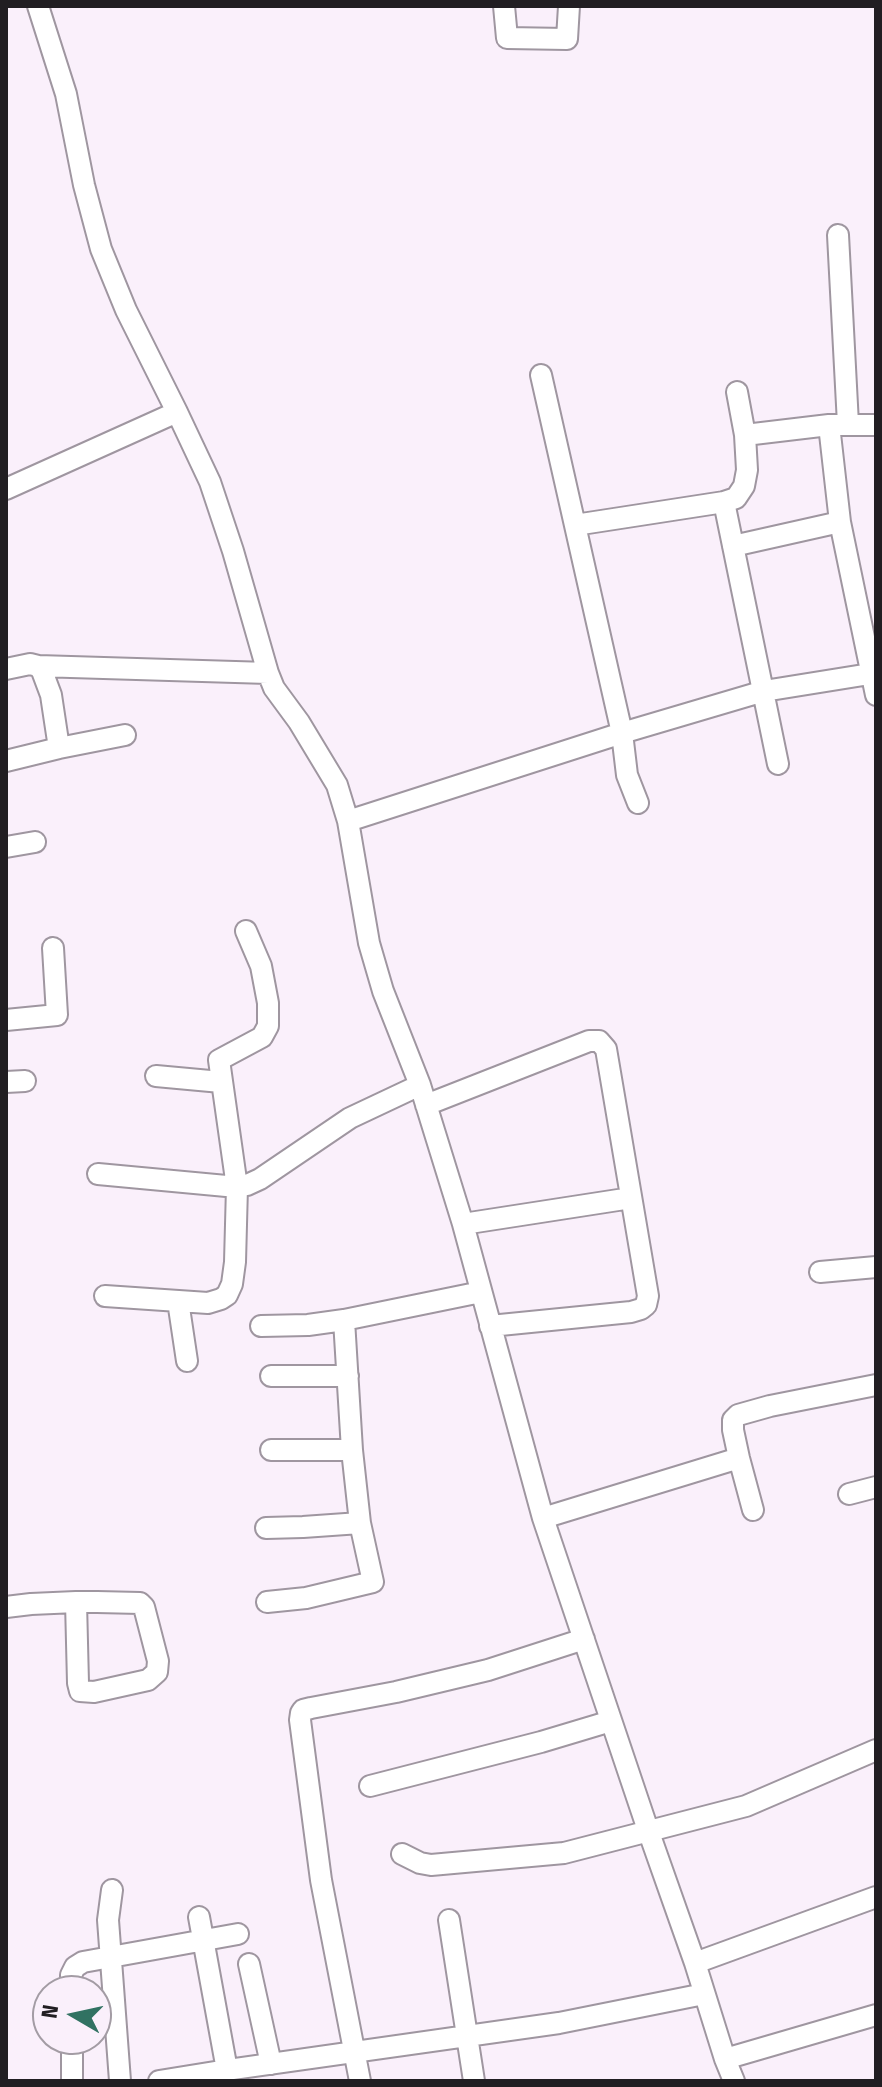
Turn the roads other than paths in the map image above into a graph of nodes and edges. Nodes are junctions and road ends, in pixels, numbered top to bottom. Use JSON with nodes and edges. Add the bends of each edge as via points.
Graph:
{"nodes":[{"id":1,"x":38,"y":6,"type":"edge"},
{"id":2,"x":504,"y":6,"type":"edge"},
{"id":3,"x":569,"y":6,"type":"edge"},
{"id":4,"x":838,"y":235,"type":"dead end"},
{"id":5,"x":541,"y":375,"type":"dead end"},
{"id":6,"x":737,"y":392,"type":"dead end"},
{"id":7,"x":177,"y":412,"type":"junction"},
{"id":8,"x":839,"y":424,"type":"junction"},
{"id":9,"x":876,"y":425,"type":"edge"},
{"id":10,"x":745,"y":435,"type":"junction"},
{"id":11,"x":6,"y":489,"type":"edge"},
{"id":12,"x":724,"y":502,"type":"junction"},
{"id":13,"x":840,"y":522,"type":"junction"},
{"id":14,"x":575,"y":525,"type":"junction"},
{"id":15,"x":733,"y":546,"type":"junction"},
{"id":16,"x":38,"y":666,"type":"junction"},
{"id":17,"x":6,"y":669,"type":"edge"},
{"id":18,"x":268,"y":673,"type":"junction"},
{"id":19,"x":873,"y":673,"type":"edge"},
{"id":20,"x":764,"y":691,"type":"junction"},
{"id":21,"x":876,"y":695,"type":"edge"},
{"id":22,"x":622,"y":733,"type":"junction"},
{"id":23,"x":125,"y":735,"type":"dead end"},
{"id":24,"x":59,"y":748,"type":"junction"},
{"id":25,"x":6,"y":761,"type":"edge"},
{"id":26,"x":778,"y":764,"type":"dead end"},
{"id":27,"x":638,"y":803,"type":"dead end"},
{"id":28,"x":348,"y":821,"type":"junction"},
{"id":29,"x":35,"y":842,"type":"dead end"},
{"id":30,"x":6,"y":847,"type":"edge"},
{"id":31,"x":246,"y":931,"type":"dead end"},
{"id":32,"x":53,"y":948,"type":"dead end"},
{"id":33,"x":6,"y":1020,"type":"edge"},
{"id":34,"x":156,"y":1076,"type":"dead end"},
{"id":35,"x":221,"y":1082,"type":"junction"},
{"id":36,"x":423,"y":1095,"type":"junction"},
{"id":37,"x":98,"y":1174,"type":"dead end"},
{"id":38,"x":237,"y":1187,"type":"junction"},
{"id":39,"x":631,"y":1198,"type":"junction"},
{"id":40,"x":463,"y":1224,"type":"junction"},
{"id":41,"x":876,"y":1267,"type":"edge"},
{"id":42,"x":820,"y":1272,"type":"dead end"},
{"id":43,"x":481,"y":1292,"type":"junction"},
{"id":44,"x":105,"y":1296,"type":"dead end"},
{"id":45,"x":178,"y":1301,"type":"junction"},
{"id":46,"x":344,"y":1320,"type":"junction"},
{"id":47,"x":261,"y":1326,"type":"dead end"},
{"id":48,"x":490,"y":1326,"type":"junction"},
{"id":49,"x":187,"y":1361,"type":"dead end"},
{"id":50,"x":271,"y":1376,"type":"dead end"},
{"id":51,"x":348,"y":1376,"type":"junction"},
{"id":52,"x":876,"y":1385,"type":"edge"},
{"id":53,"x":271,"y":1450,"type":"dead end"},
{"id":54,"x":352,"y":1450,"type":"junction"},
{"id":55,"x":739,"y":1458,"type":"junction"},
{"id":56,"x":876,"y":1487,"type":"edge"},
{"id":57,"x":849,"y":1494,"type":"dead end"},
{"id":58,"x":753,"y":1510,"type":"dead end"},
{"id":59,"x":543,"y":1518,"type":"junction"},
{"id":60,"x":360,"y":1523,"type":"junction"},
{"id":61,"x":266,"y":1528,"type":"dead end"},
{"id":62,"x":76,"y":1602,"type":"junction"},
{"id":63,"x":267,"y":1602,"type":"dead end"},
{"id":64,"x":6,"y":1607,"type":"edge"},
{"id":65,"x":584,"y":1639,"type":"junction"},
{"id":66,"x":611,"y":1721,"type":"junction"},
{"id":67,"x":876,"y":1750,"type":"edge"},
{"id":68,"x":370,"y":1786,"type":"dead end"},
{"id":69,"x":649,"y":1832,"type":"junction"},
{"id":70,"x":402,"y":1854,"type":"dead end"},
{"id":71,"x":112,"y":1890,"type":"dead end"},
{"id":72,"x":876,"y":1897,"type":"edge"},
{"id":73,"x":199,"y":1917,"type":"dead end"},
{"id":74,"x":449,"y":1920,"type":"dead end"},
{"id":75,"x":238,"y":1934,"type":"dead end"},
{"id":76,"x":203,"y":1940,"type":"junction"},
{"id":77,"x":111,"y":1956,"type":"junction"},
{"id":78,"x":695,"y":1963,"type":"junction"},
{"id":79,"x":249,"y":1964,"type":"dead end"},
{"id":80,"x":71,"y":1975,"type":"edge"},
{"id":81,"x":704,"y":1994,"type":"junction"},
{"id":82,"x":876,"y":2015,"type":"edge"},
{"id":83,"x":467,"y":2037,"type":"junction"},
{"id":84,"x":354,"y":2052,"type":"junction"},
{"id":85,"x":72,"y":2055,"type":"edge"},
{"id":86,"x":725,"y":2059,"type":"junction"},
{"id":87,"x":271,"y":2064,"type":"junction"},
{"id":88,"x":227,"y":2070,"type":"junction"},
{"id":89,"x":72,"y":2081,"type":"edge"},
{"id":90,"x":120,"y":2081,"type":"edge"},
{"id":91,"x":159,"y":2081,"type":"edge"},
{"id":92,"x":360,"y":2081,"type":"edge"},
{"id":93,"x":474,"y":2081,"type":"edge"},
{"id":94,"x":734,"y":2081,"type":"edge"}],
"edges":[{"from":1,"to":7,"type":"street","via":[[66,94],[101,249]]},
{"from":2,"to":3,"type":"street","via":[[507,38],[567,39]]},
{"from":4,"to":8,"type":"street"},
{"from":5,"to":14,"type":"street"},
{"from":6,"to":10,"type":"street"},
{"from":7,"to":11,"type":"street"},
{"from":7,"to":18,"type":"street","via":[[210,482]]},
{"from":8,"to":9,"type":"street"},
{"from":8,"to":10,"type":"street"},
{"from":8,"to":13,"type":"street"},
{"from":10,"to":12,"type":"street","via":[[744,486],[736,498]]},
{"from":12,"to":14,"type":"street"},
{"from":12,"to":15,"type":"street"},
{"from":13,"to":15,"type":"street"},
{"from":13,"to":19,"type":"street"},
{"from":14,"to":22,"type":"street"},
{"from":15,"to":20,"type":"street"},
{"from":16,"to":17,"type":"street"},
{"from":16,"to":18,"type":"street"},
{"from":16,"to":24,"type":"street","via":[[51,695]]},
{"from":18,"to":28,"type":"street","via":[[337,785]]},
{"from":19,"to":20,"type":"street"},
{"from":19,"to":21,"type":"street"},
{"from":20,"to":22,"type":"street"},
{"from":20,"to":26,"type":"street"},
{"from":22,"to":27,"type":"street","via":[[627,775]]},
{"from":22,"to":28,"type":"street"},
{"from":23,"to":24,"type":"street"},
{"from":24,"to":25,"type":"street"},
{"from":28,"to":36,"type":"street","via":[[369,943]]},
{"from":29,"to":30,"type":"street"},
{"from":31,"to":35,"type":"street","via":[[261,966],[268,1026],[262,1037],[219,1060]]},
{"from":32,"to":33,"type":"street","via":[[57,1015]]},
{"from":34,"to":35,"type":"street"},
{"from":35,"to":38,"type":"street"},
{"from":36,"to":38,"type":"street","via":[[350,1118],[260,1179]]},
{"from":36,"to":39,"type":"street","via":[[599,1041],[606,1049]]},
{"from":36,"to":40,"type":"street"},
{"from":37,"to":38,"type":"street"},
{"from":38,"to":45,"type":"street","via":[[235,1262],[227,1295],[208,1303]]},
{"from":39,"to":40,"type":"street"},
{"from":39,"to":48,"type":"street","via":[[646,1305],[631,1312]]},
{"from":40,"to":43,"type":"street"},
{"from":41,"to":42,"type":"street"},
{"from":43,"to":46,"type":"street"},
{"from":43,"to":48,"type":"street"},
{"from":44,"to":45,"type":"street"},
{"from":45,"to":49,"type":"street"},
{"from":46,"to":47,"type":"street"},
{"from":46,"to":51,"type":"street"},
{"from":48,"to":59,"type":"street"},
{"from":50,"to":51,"type":"street"},
{"from":51,"to":54,"type":"street"},
{"from":52,"to":55,"type":"street","via":[[738,1415],[733,1424]]},
{"from":53,"to":54,"type":"street"},
{"from":54,"to":60,"type":"street"},
{"from":55,"to":58,"type":"street"},
{"from":55,"to":59,"type":"street"},
{"from":56,"to":57,"type":"street"},
{"from":59,"to":65,"type":"street"},
{"from":60,"to":61,"type":"street"},
{"from":60,"to":63,"type":"street","via":[[382,1580]]},
{"from":62,"to":62,"type":"street","via":[[142,1605],[157,1672],[148,1680],[80,1691]]},
{"from":62,"to":64,"type":"street"},
{"from":65,"to":66,"type":"street"},
{"from":65,"to":84,"type":"street","via":[[488,1670],[301,1713],[321,1880]]},
{"from":66,"to":68,"type":"street"},
{"from":66,"to":69,"type":"street"},
{"from":67,"to":69,"type":"street","via":[[746,1806]]},
{"from":69,"to":70,"type":"street","via":[[564,1853],[465,1863],[431,1865]]},
{"from":69,"to":78,"type":"street"},
{"from":71,"to":77,"type":"street"},
{"from":72,"to":78,"type":"street"},
{"from":73,"to":76,"type":"street"},
{"from":74,"to":83,"type":"street"},
{"from":75,"to":76,"type":"street"},
{"from":76,"to":77,"type":"street"},
{"from":76,"to":88,"type":"street"},
{"from":77,"to":80,"type":"street","via":[[83,1962]]},
{"from":77,"to":90,"type":"street"},
{"from":78,"to":81,"type":"street"},
{"from":79,"to":87,"type":"street"},
{"from":81,"to":83,"type":"street"},
{"from":81,"to":86,"type":"street"},
{"from":82,"to":86,"type":"street"},
{"from":83,"to":84,"type":"street"},
{"from":83,"to":93,"type":"street"},
{"from":84,"to":87,"type":"street"},
{"from":84,"to":92,"type":"street"},
{"from":85,"to":89,"type":"street"},
{"from":86,"to":94,"type":"street"},
{"from":87,"to":88,"type":"street"},
{"from":88,"to":91,"type":"street"}]}
